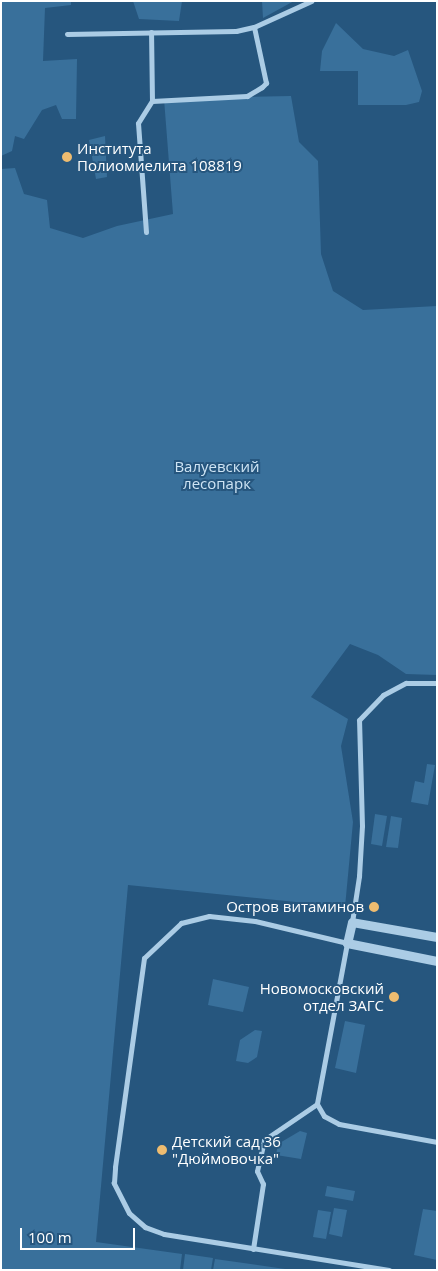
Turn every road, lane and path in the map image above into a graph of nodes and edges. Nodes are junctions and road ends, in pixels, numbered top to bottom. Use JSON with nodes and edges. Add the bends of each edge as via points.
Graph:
{"nodes":[{"id":1,"x":311,"y":1,"type":"edge"},
{"id":2,"x":254,"y":27,"type":"junction"},
{"id":3,"x":151,"y":32,"type":"junction"},
{"id":4,"x":67,"y":34,"type":"dead end"},
{"id":5,"x":152,"y":101,"type":"junction"},
{"id":6,"x":146,"y":232,"type":"dead end"},
{"id":7,"x":437,"y":684,"type":"edge"},
{"id":8,"x":352,"y":922,"type":"junction"},
{"id":9,"x":437,"y":937,"type":"edge"},
{"id":10,"x":347,"y":943,"type":"junction"},
{"id":11,"x":437,"y":961,"type":"edge"},
{"id":12,"x":317,"y":1104,"type":"junction"},
{"id":13,"x":437,"y":1142,"type":"edge"},
{"id":14,"x":252,"y":1249,"type":"junction"},
{"id":15,"x":389,"y":1270,"type":"edge"}],
"edges":[{"from":1,"to":2,"type":"street"},
{"from":2,"to":3,"type":"street","via":[[236,31]]},
{"from":2,"to":5,"type":"street","via":[[266,83],[262,87],[247,96]]},
{"from":3,"to":4,"type":"street"},
{"from":3,"to":5,"type":"street"},
{"from":5,"to":6,"type":"street","via":[[138,123]]},
{"from":7,"to":8,"type":"street","via":[[406,683],[383,695],[359,720],[362,826]]},
{"from":8,"to":9,"type":"street"},
{"from":8,"to":10,"type":"street"},
{"from":10,"to":11,"type":"street"},
{"from":10,"to":12,"type":"street"},
{"from":10,"to":14,"type":"street","via":[[271,924],[209,916],[191,919],[168,931],[149,952],[141,967],[114,1183],[130,1213],[149,1229]]},
{"from":12,"to":13,"type":"street","via":[[324,1116],[339,1124]]},
{"from":12,"to":14,"type":"street","via":[[264,1140],[257,1171],[263,1184]]},
{"from":14,"to":15,"type":"street"}]}
